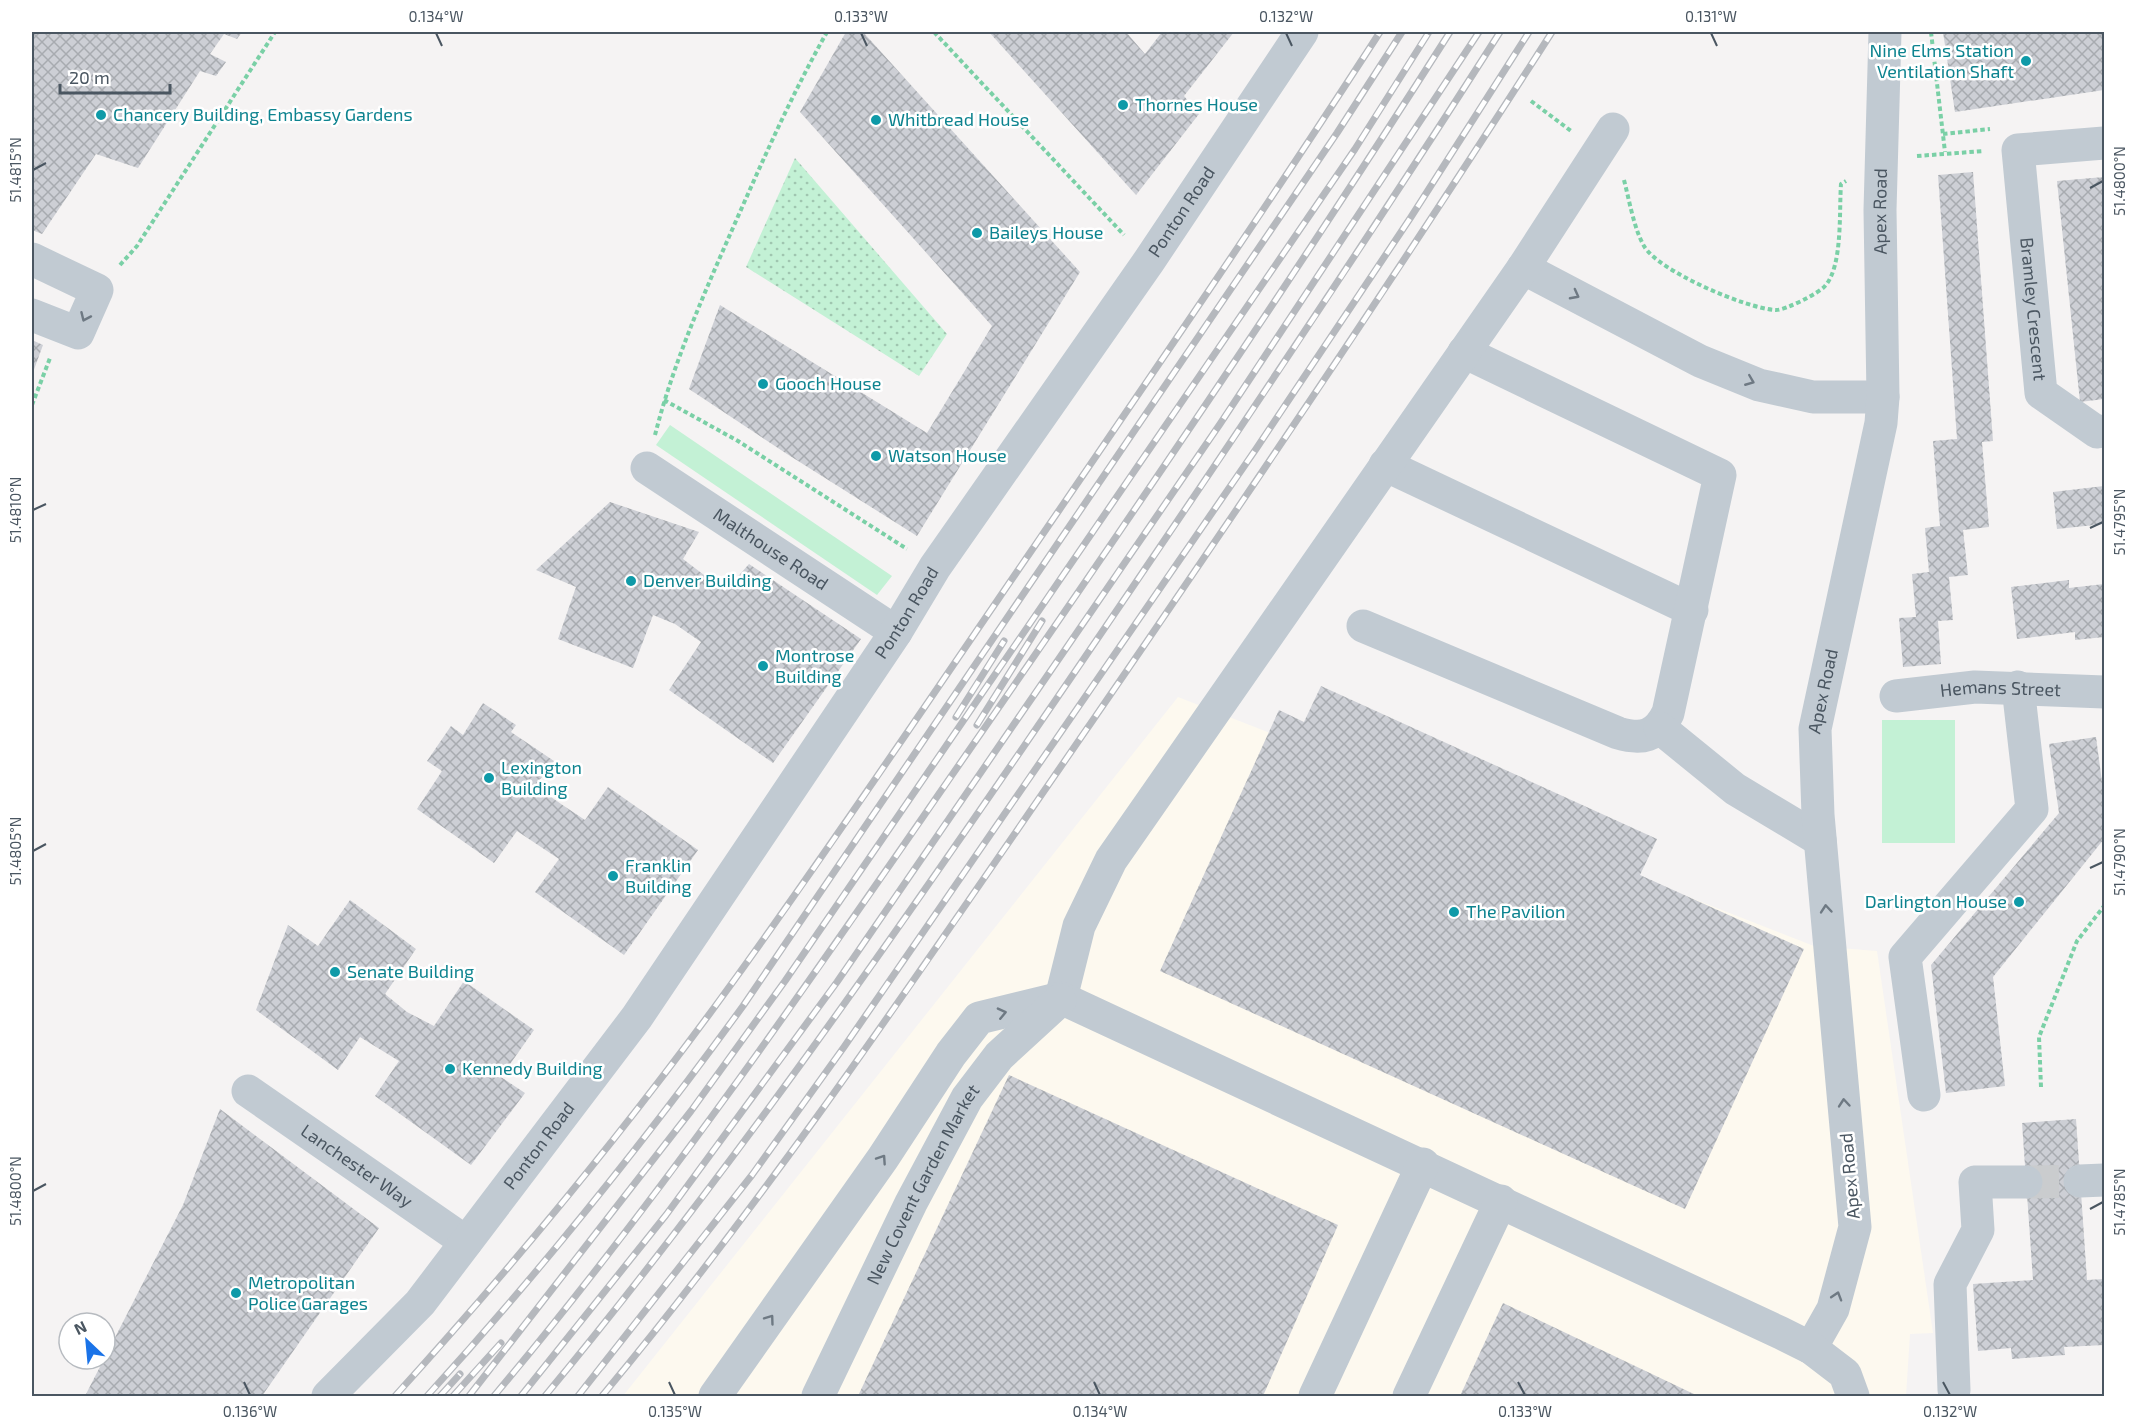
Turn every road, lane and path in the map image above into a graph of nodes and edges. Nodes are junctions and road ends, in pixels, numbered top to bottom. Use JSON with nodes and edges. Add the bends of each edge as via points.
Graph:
{"nodes":[{"id":1,"x":275,"y":32,"type":"edge"},
{"id":2,"x":827,"y":32,"type":"edge"},
{"id":3,"x":934,"y":32,"type":"edge"},
{"id":4,"x":1302,"y":32,"type":"edge"},
{"id":5,"x":1885,"y":32,"type":"edge"},
{"id":6,"x":1931,"y":32,"type":"edge"},
{"id":7,"x":1531,"y":101,"type":"dead end"},
{"id":8,"x":1613,"y":129,"type":"dead end"},
{"id":9,"x":1572,"y":132,"type":"dead end"},
{"id":10,"x":2104,"y":143,"type":"edge"},
{"id":11,"x":2007,"y":151,"type":"junction"},
{"id":12,"x":1945,"y":152,"type":"junction"},
{"id":13,"x":1917,"y":156,"type":"dead end"},
{"id":14,"x":1622,"y":176,"type":"dead end"},
{"id":15,"x":1846,"y":181,"type":"dead end"},
{"id":16,"x":1149,"y":261,"type":"junction"},
{"id":17,"x":42,"y":263,"type":"edge"},
{"id":18,"x":1523,"y":268,"type":"junction"},
{"id":19,"x":97,"y":290,"type":"junction"},
{"id":20,"x":44,"y":320,"type":"edge"},
{"id":21,"x":1464,"y":352,"type":"junction"},
{"id":22,"x":1883,"y":397,"type":"junction"},
{"id":23,"x":664,"y":400,"type":"junction"},
{"id":24,"x":32,"y":405,"type":"edge"},
{"id":25,"x":2104,"y":431,"type":"edge"},
{"id":26,"x":1385,"y":465,"type":"junction"},
{"id":27,"x":646,"y":468,"type":"joint"},
{"id":28,"x":935,"y":567,"type":"junction"},
{"id":29,"x":1692,"y":610,"type":"junction"},
{"id":30,"x":1364,"y":626,"type":"dead end"},
{"id":31,"x":896,"y":632,"type":"junction"},
{"id":32,"x":2018,"y":687,"type":"junction"},
{"id":33,"x":2104,"y":692,"type":"edge"},
{"id":34,"x":1896,"y":696,"type":"dead end"},
{"id":35,"x":1660,"y":728,"type":"junction"},
{"id":36,"x":1820,"y":840,"type":"junction"},
{"id":37,"x":2104,"y":906,"type":"edge"},
{"id":38,"x":1061,"y":998,"type":"junction"},
{"id":39,"x":2041,"y":1087,"type":"dead end"},
{"id":40,"x":248,"y":1091,"type":"dead end"},
{"id":41,"x":1924,"y":1095,"type":"dead end"},
{"id":42,"x":1423,"y":1164,"type":"junction"},
{"id":43,"x":2026,"y":1182,"type":"tunnel mouth"},
{"id":44,"x":1501,"y":1201,"type":"junction"},
{"id":45,"x":466,"y":1242,"type":"junction"},
{"id":46,"x":1811,"y":1348,"type":"junction"},
{"id":47,"x":734,"y":1381,"type":"edge"},
{"id":48,"x":1954,"y":1390,"type":"dead end"},
{"id":49,"x":328,"y":1396,"type":"edge"},
{"id":50,"x":715,"y":1396,"type":"edge"},
{"id":51,"x":818,"y":1396,"type":"edge"},
{"id":52,"x":1315,"y":1396,"type":"edge"},
{"id":53,"x":1409,"y":1396,"type":"edge"},
{"id":54,"x":1853,"y":1396,"type":"edge"}],
"edges":[{"from":1,"to":19,"type":"path","via":[[137,246]]},
{"from":2,"to":23,"type":"path","via":[[791,96],[715,268]]},
{"from":3,"to":16,"type":"path"},
{"from":4,"to":16,"type":"street","name":"Ponton Road"},
{"from":5,"to":22,"type":"street","name":"Apex Road","via":[[1880,210]]},
{"from":6,"to":12,"type":"path"},
{"from":7,"to":9,"type":"path"},
{"from":8,"to":18,"type":"street"},
{"from":10,"to":11,"type":"street"},
{"from":11,"to":12,"type":"path"},
{"from":11,"to":25,"type":"street","name":"Bramley Crescent","via":[[2041,393],[2097,432]]},
{"from":12,"to":13,"type":"path"},
{"from":14,"to":15,"type":"path","via":[[1643,245],[1663,267],[1749,305],[1777,310],[1786,309],[1825,286],[1829,279],[1836,265],[1841,184]]},
{"from":16,"to":28,"type":"street","name":"Ponton Road"},
{"from":17,"to":19,"type":"street"},
{"from":18,"to":21,"type":"street"},
{"from":18,"to":22,"type":"street","one_way":true,"via":[[1700,361],[1759,385],[1813,397]]},
{"from":19,"to":20,"type":"street","one_way":true,"via":[[78,333]]},
{"from":20,"to":24,"type":"path"},
{"from":21,"to":26,"type":"street"},
{"from":21,"to":29,"type":"street","via":[[1720,475]]},
{"from":22,"to":36,"type":"street","name":"Apex Road","via":[[1881,423],[1815,729]]},
{"from":23,"to":27,"type":"path"},
{"from":23,"to":28,"type":"path","via":[[738,441]]},
{"from":26,"to":29,"type":"street"},
{"from":26,"to":38,"type":"street","via":[[1111,860],[1079,926]]},
{"from":27,"to":31,"type":"street","name":"Malthouse Road"},
{"from":28,"to":31,"type":"street","name":"Ponton Road"},
{"from":29,"to":35,"type":"street","via":[[1668,713]]},
{"from":30,"to":35,"type":"street","via":[[1618,733],[1633,737]]},
{"from":31,"to":45,"type":"street","name":"Ponton Road","via":[[637,1017]]},
{"from":32,"to":33,"type":"street","name":"Hemans Street"},
{"from":32,"to":34,"type":"street","name":"Hemans Street","via":[[1975,687]]},
{"from":32,"to":41,"type":"street","via":[[2032,809],[1905,957]]},
{"from":35,"to":36,"type":"street","via":[[1735,789]]},
{"from":46,"to":36,"type":"street","name":"Apex Road","one_way":true,"via":[[1833,1310],[1855,1227]]},
{"from":37,"to":39,"type":"path","via":[[2077,941],[2039,1037]]},
{"from":38,"to":42,"type":"street"},
{"from":47,"to":38,"type":"street","one_way":true,"via":[[951,1054],[980,1018]]},
{"from":38,"to":51,"type":"street","name":"New Covent Garden Market","via":[[999,1056],[967,1098],[911,1203]]},
{"from":40,"to":45,"type":"street","name":"Lanchester Way"},
{"from":42,"to":44,"type":"street"},
{"from":42,"to":52,"type":"street"},
{"from":43,"to":48,"type":"street","via":[[1975,1182],[1978,1230],[1950,1284]]},
{"from":44,"to":46,"type":"street"},
{"from":44,"to":53,"type":"street"},
{"from":45,"to":49,"type":"street","name":"Ponton Road","via":[[420,1303]]},
{"from":46,"to":54,"type":"street","via":[[1845,1374]]},
{"from":47,"to":50,"type":"street"}]}
